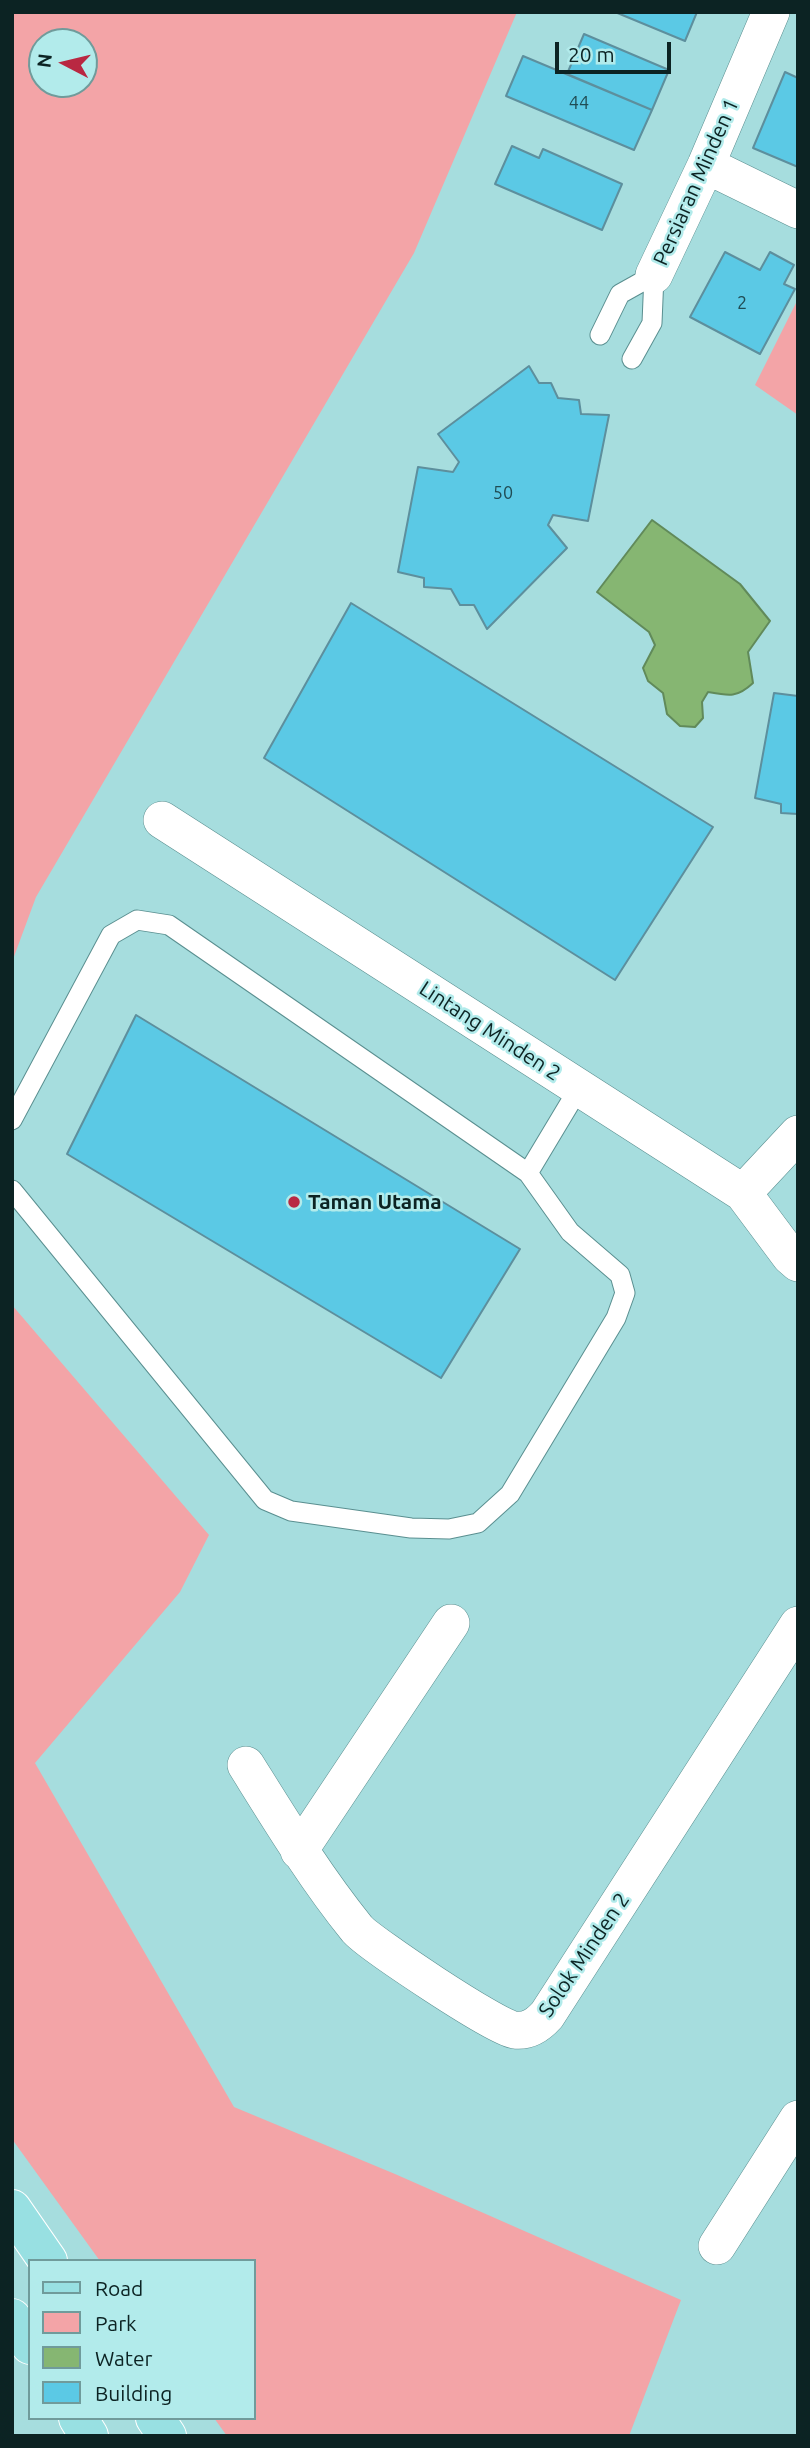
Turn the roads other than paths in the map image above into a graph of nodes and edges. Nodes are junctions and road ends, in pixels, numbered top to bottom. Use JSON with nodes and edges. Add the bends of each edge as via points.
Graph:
{"nodes":[{"id":1,"x":771,"y":12,"type":"edge"},
{"id":2,"x":706,"y":165,"type":"junction"},
{"id":3,"x":798,"y":210,"type":"edge"},
{"id":4,"x":654,"y":275,"type":"junction"},
{"id":5,"x":600,"y":335,"type":"dead end"},
{"id":6,"x":632,"y":359,"type":"dead end"},
{"id":7,"x":162,"y":820,"type":"dead end"},
{"id":8,"x":579,"y":1088,"type":"junction"},
{"id":9,"x":12,"y":1120,"type":"edge"},
{"id":10,"x":798,"y":1133,"type":"edge"},
{"id":11,"x":528,"y":1173,"type":"junction"},
{"id":12,"x":12,"y":1190,"type":"edge"},
{"id":13,"x":743,"y":1193,"type":"junction"},
{"id":14,"x":798,"y":1263,"type":"edge"},
{"id":15,"x":451,"y":1623,"type":"dead end"},
{"id":16,"x":792,"y":1646,"type":"edge"},
{"id":17,"x":246,"y":1765,"type":"dead end"},
{"id":18,"x":299,"y":1851,"type":"junction"},
{"id":19,"x":798,"y":2119,"type":"edge"},
{"id":20,"x":12,"y":2208,"type":"edge"},
{"id":21,"x":718,"y":2246,"type":"dead end"},
{"id":22,"x":47,"y":2259,"type":"edge"},
{"id":23,"x":12,"y":2318,"type":"edge"},
{"id":24,"x":28,"y":2342,"type":"edge"},
{"id":25,"x":79,"y":2420,"type":"edge"},
{"id":26,"x":156,"y":2420,"type":"edge"},
{"id":27,"x":89,"y":2436,"type":"edge"},
{"id":28,"x":167,"y":2436,"type":"edge"}],
"edges":[{"from":1,"to":2,"type":"street","name":"Persiaran Minden 1"},
{"from":2,"to":3,"type":"street"},
{"from":2,"to":4,"type":"street","name":"Persiaran Minden 1"},
{"from":4,"to":5,"type":"lane","via":[[620,294]]},
{"from":4,"to":6,"type":"lane","via":[[652,323]]},
{"from":7,"to":8,"type":"street","name":"Lintang Minden 2"},
{"from":8,"to":11,"type":"lane"},
{"from":8,"to":13,"type":"street","name":"Lintang Minden 2"},
{"from":9,"to":11,"type":"lane","via":[[111,935],[137,920],[169,925]]},
{"from":10,"to":13,"type":"street"},
{"from":11,"to":12,"type":"lane","via":[[570,1231],[620,1275],[625,1293],[616,1318],[510,1494],[478,1523],[449,1530],[291,1511],[265,1500]]},
{"from":13,"to":14,"type":"street","name":"Lintang Minden 2"},
{"from":15,"to":18,"type":"street"},
{"from":16,"to":18,"type":"street","name":"Solok Minden 2","via":[[547,2015],[526,2030],[500,2026],[479,2014],[360,1932]]},
{"from":17,"to":18,"type":"street","name":"Solok Minden 2"},
{"from":19,"to":21,"type":"street"},
{"from":20,"to":22,"type":"main road"},
{"from":23,"to":24,"type":"main road"},
{"from":25,"to":27,"type":"main road"},
{"from":26,"to":28,"type":"main road"}]}
